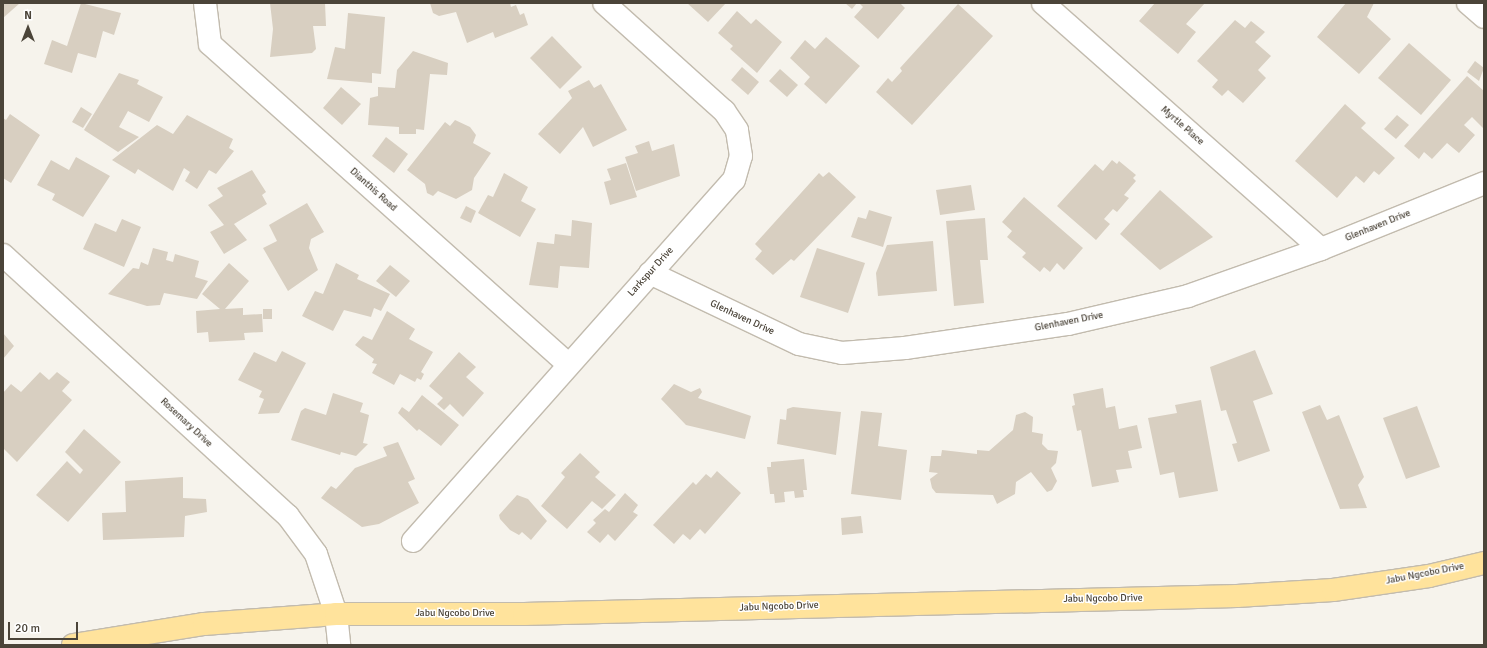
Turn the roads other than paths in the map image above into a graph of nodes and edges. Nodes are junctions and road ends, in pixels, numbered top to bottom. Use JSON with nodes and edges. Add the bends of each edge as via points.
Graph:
{"nodes":[{"id":1,"x":205,"y":3,"type":"edge"},
{"id":2,"x":604,"y":3,"type":"edge"},
{"id":3,"x":1043,"y":3,"type":"edge"},
{"id":4,"x":1468,"y":3,"type":"edge"},
{"id":5,"x":1484,"y":17,"type":"edge"},
{"id":6,"x":1484,"y":184,"type":"edge"},
{"id":7,"x":1321,"y":250,"type":"junction"},
{"id":8,"x":3,"y":255,"type":"edge"},
{"id":9,"x":650,"y":273,"type":"junction"},
{"id":10,"x":567,"y":363,"type":"junction"},
{"id":11,"x":413,"y":541,"type":"dead end"},
{"id":12,"x":1484,"y":562,"type":"edge"},
{"id":13,"x":336,"y":614,"type":"junction"},
{"id":14,"x":73,"y":645,"type":"edge"},
{"id":15,"x":339,"y":645,"type":"edge"}],
"edges":[{"from":1,"to":10,"type":"street","name":"Dianthis Road","via":[[210,44]]},
{"from":2,"to":9,"type":"street","name":"Larkspur Drive","via":[[724,111],[737,130],[741,156],[734,180]]},
{"from":3,"to":7,"type":"street","name":"Myrtle Place"},
{"from":4,"to":5,"type":"street"},
{"from":6,"to":7,"type":"street","name":"Glenhaven Drive"},
{"from":7,"to":9,"type":"street","name":"Glenhaven Drive","via":[[1188,296],[1068,324],[905,348],[842,353],[799,344]]},
{"from":8,"to":13,"type":"street","name":"Rosemary Drive","via":[[288,516],[316,554]]},
{"from":9,"to":10,"type":"street","name":"Larkspur Drive"},
{"from":10,"to":11,"type":"street","name":"Larkspur Drive"},
{"from":12,"to":13,"type":"main road","name":"Jabu Ngcobo Drive","via":[[1428,576],[1333,590],[1236,596],[524,614]]},
{"from":13,"to":14,"type":"main road","name":"Jabu Ngcobo Drive","via":[[204,624]]},
{"from":13,"to":15,"type":"street","name":"Rosemary Drive"}]}
